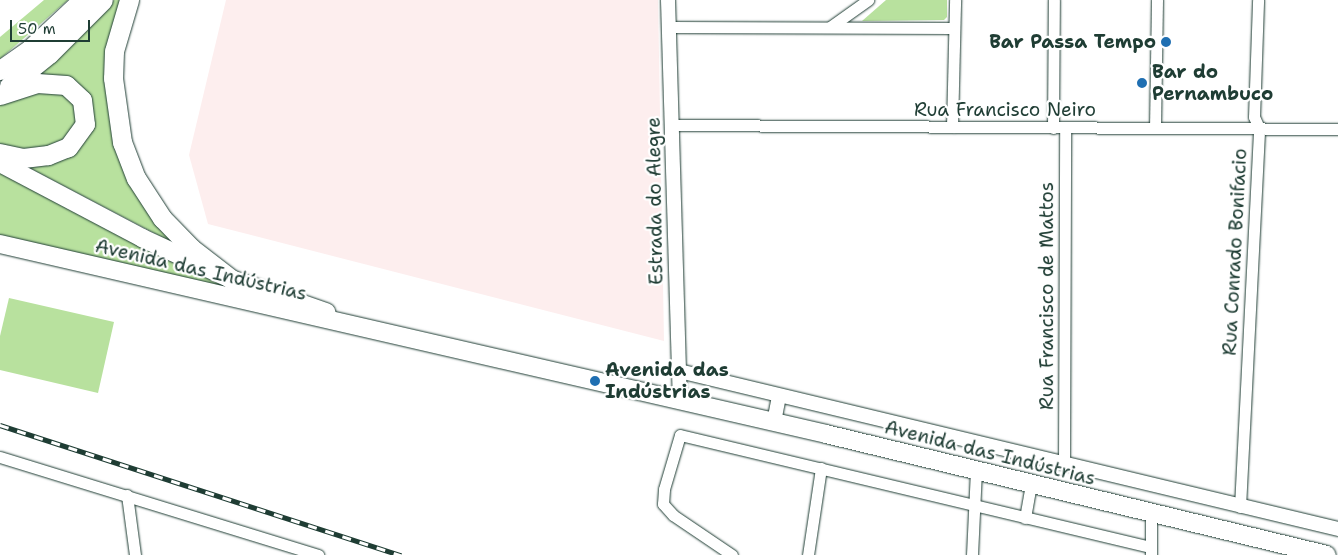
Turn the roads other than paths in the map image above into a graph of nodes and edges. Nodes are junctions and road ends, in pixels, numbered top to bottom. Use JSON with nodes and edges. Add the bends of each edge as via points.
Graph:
{"nodes":[{"id":1,"x":82,"y":0,"type":"edge"},
{"id":2,"x":103,"y":0,"type":"edge"},
{"id":3,"x":129,"y":0,"type":"edge"},
{"id":4,"x":680,"y":0,"type":"edge"},
{"id":5,"x":868,"y":0,"type":"edge"},
{"id":6,"x":954,"y":0,"type":"edge"},
{"id":7,"x":1054,"y":0,"type":"edge"},
{"id":8,"x":1157,"y":0,"type":"edge"},
{"id":9,"x":1258,"y":0,"type":"edge"},
{"id":10,"x":668,"y":4,"type":"edge"},
{"id":11,"x":669,"y":27,"type":"junction"},
{"id":12,"x":830,"y":27,"type":"junction"},
{"id":13,"x":954,"y":28,"type":"junction"},
{"id":14,"x":0,"y":70,"type":"edge"},
{"id":15,"x":0,"y":94,"type":"edge"},
{"id":16,"x":672,"y":125,"type":"junction"},
{"id":17,"x":952,"y":127,"type":"junction"},
{"id":18,"x":1053,"y":128,"type":"junction"},
{"id":19,"x":1065,"y":128,"type":"junction"},
{"id":20,"x":1155,"y":128,"type":"junction"},
{"id":21,"x":1259,"y":128,"type":"junction"},
{"id":22,"x":1338,"y":129,"type":"edge"},
{"id":23,"x":0,"y":153,"type":"edge"},
{"id":24,"x":0,"y":163,"type":"edge"},
{"id":25,"x":0,"y":244,"type":"edge"},
{"id":26,"x":231,"y":279,"type":"junction"},
{"id":27,"x":384,"y":332,"type":"junction"},
{"id":28,"x":679,"y":371,"type":"junction"},
{"id":29,"x":779,"y":396,"type":"junction"},
{"id":30,"x":680,"y":400,"type":"junction"},
{"id":31,"x":774,"y":422,"type":"junction"},
{"id":32,"x":0,"y":457,"type":"edge"},
{"id":33,"x":1064,"y":464,"type":"junction"},
{"id":34,"x":821,"y":468,"type":"junction"},
{"id":35,"x":976,"y":471,"type":"junction"},
{"id":36,"x":1031,"y":485,"type":"junction"},
{"id":37,"x":127,"y":495,"type":"junction"},
{"id":38,"x":973,"y":506,"type":"junction"},
{"id":39,"x":1240,"y":507,"type":"junction"},
{"id":40,"x":1151,"y":515,"type":"junction"},
{"id":41,"x":1025,"y":518,"type":"junction"},
{"id":42,"x":1338,"y":529,"type":"edge"},
{"id":43,"x":1151,"y":551,"type":"edge"},
{"id":44,"x":135,"y":555,"type":"edge"},
{"id":45,"x":318,"y":555,"type":"edge"},
{"id":46,"x":732,"y":555,"type":"edge"},
{"id":47,"x":808,"y":555,"type":"edge"},
{"id":48,"x":972,"y":555,"type":"edge"},
{"id":49,"x":1327,"y":555,"type":"edge"}],
"edges":[{"from":1,"to":14,"type":"highway","via":[[30,49]]},
{"from":2,"to":15,"type":"highway","via":[[49,54]]},
{"from":3,"to":26,"type":"highway","via":[[114,51],[113,78],[122,142],[136,178],[162,218],[191,248]]},
{"from":4,"to":10,"type":"street"},
{"from":5,"to":12,"type":"street"},
{"from":6,"to":13,"type":"street"},
{"from":7,"to":18,"type":"street"},
{"from":8,"to":20,"type":"street"},
{"from":9,"to":21,"type":"street","name":"Rua Conrado Bonifacio","via":[[1254,117]]},
{"from":10,"to":11,"type":"street","name":"Estrada do Alegre"},
{"from":11,"to":12,"type":"street"},
{"from":11,"to":16,"type":"street","name":"Estrada do Alegre"},
{"from":12,"to":13,"type":"street"},
{"from":13,"to":17,"type":"street"},
{"from":15,"to":23,"type":"highway","via":[[37,83],[66,85],[82,100],[85,124],[68,147],[48,155],[23,158]]},
{"from":16,"to":17,"type":"street","name":"Rua Francisco Neiro"},
{"from":16,"to":28,"type":"street","name":"Estrada do Alegre"},
{"from":17,"to":18,"type":"street","name":"Rua Francisco Neiro"},
{"from":18,"to":19,"type":"street","name":"Rua Francisco Neiro"},
{"from":19,"to":20,"type":"street","name":"Rua Francisco Neiro"},
{"from":19,"to":33,"type":"street","name":"Rua Francisco de Mattos"},
{"from":20,"to":21,"type":"street","name":"Rua Francisco Neiro"},
{"from":21,"to":22,"type":"street","name":"Rua Francisco Neiro"},
{"from":21,"to":39,"type":"street","name":"Rua Conrado Bonifacio"},
{"from":24,"to":26,"type":"main road","via":[[142,238]]},
{"from":25,"to":27,"type":"main road","name":"Avenida das Indústrias","via":[[331,323]]},
{"from":26,"to":27,"type":"main road"},
{"from":27,"to":30,"type":"main road","name":"Avenida das Indústrias"},
{"from":28,"to":29,"type":"street","name":"Avenida das Indústrias"},
{"from":28,"to":30,"type":"street","name":"Estrada do Alegre"},
{"from":29,"to":31,"type":"street"},
{"from":29,"to":33,"type":"street","name":"Avenida das Indústrias"},
{"from":30,"to":31,"type":"main road","name":"Avenida das Indústrias"},
{"from":31,"to":35,"type":"main road","name":"Avenida das Indústrias"},
{"from":32,"to":37,"type":"street"},
{"from":33,"to":39,"type":"street","name":"Avenida das Indústrias"},
{"from":34,"to":38,"type":"street"},
{"from":34,"to":46,"type":"street","via":[[680,435],[664,489],[663,504],[673,515]]},
{"from":34,"to":47,"type":"street"},
{"from":35,"to":36,"type":"main road","name":"Avenida das Indústrias"},
{"from":35,"to":38,"type":"street"},
{"from":36,"to":40,"type":"main road","name":"Avenida das Indústrias"},
{"from":36,"to":41,"type":"street"},
{"from":37,"to":44,"type":"street"},
{"from":37,"to":45,"type":"street"},
{"from":38,"to":41,"type":"street"},
{"from":38,"to":48,"type":"street"},
{"from":39,"to":42,"type":"street","name":"Avenida das Indústrias"},
{"from":40,"to":43,"type":"street"},
{"from":40,"to":49,"type":"main road","name":"Avenida das Indústrias"},
{"from":41,"to":43,"type":"street"}]}
